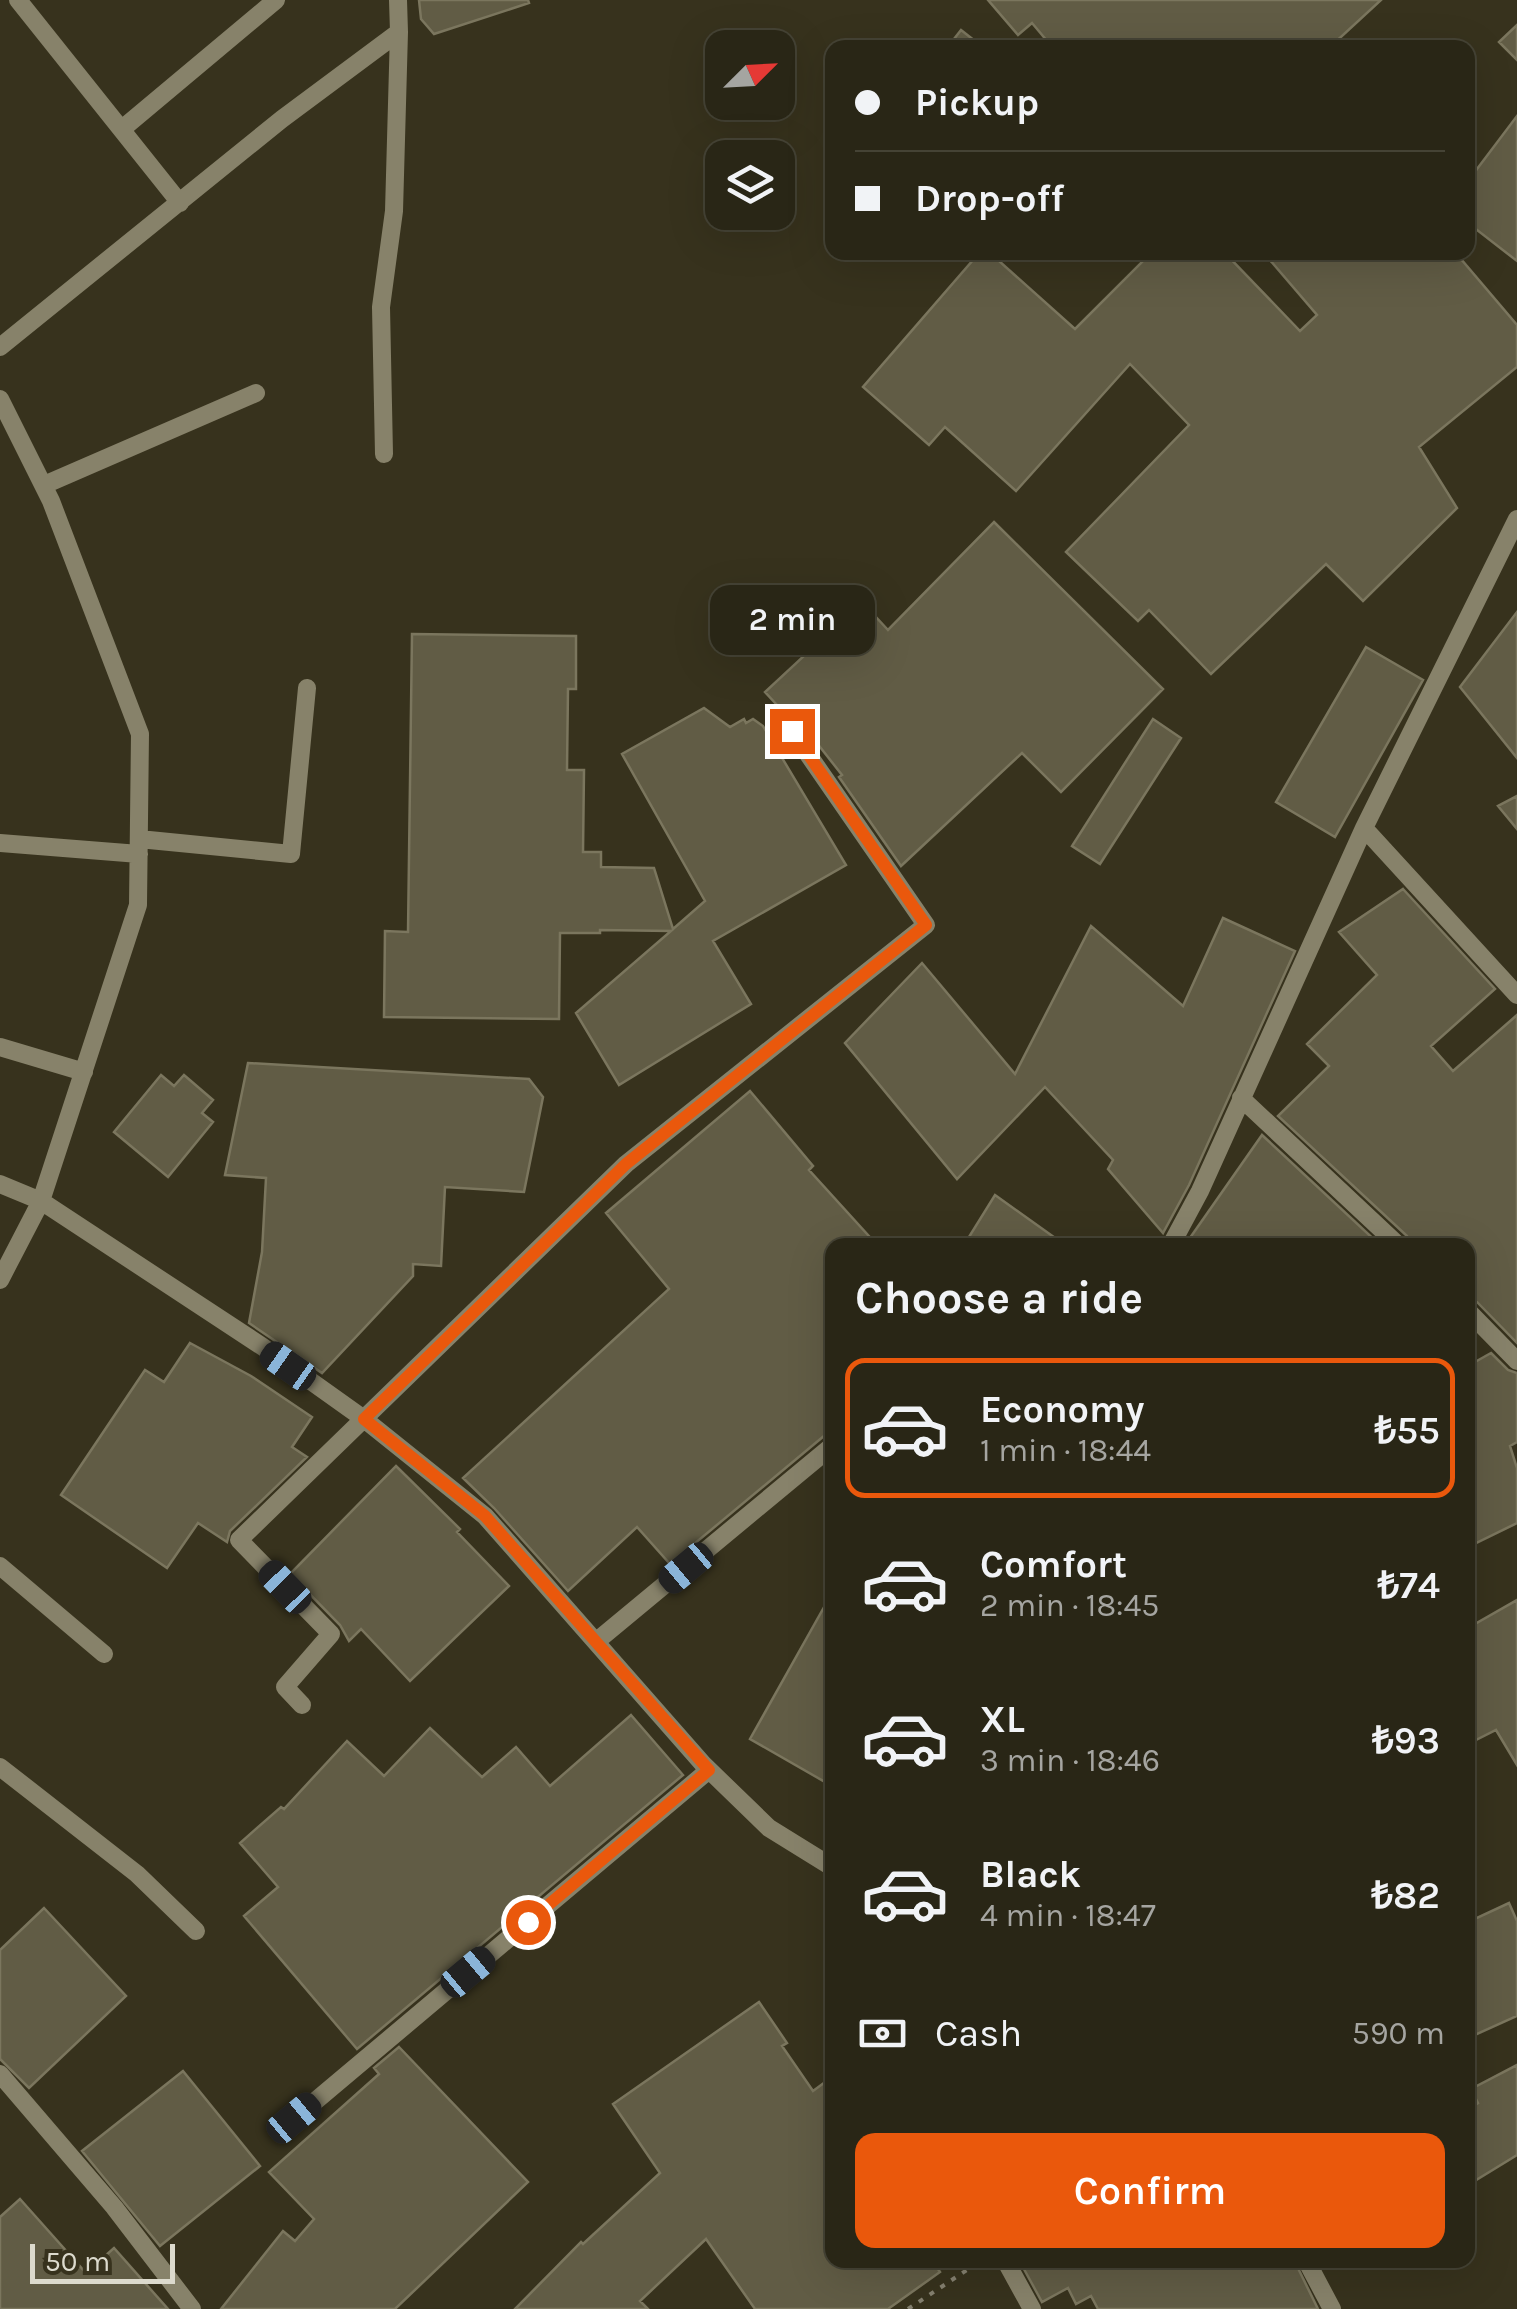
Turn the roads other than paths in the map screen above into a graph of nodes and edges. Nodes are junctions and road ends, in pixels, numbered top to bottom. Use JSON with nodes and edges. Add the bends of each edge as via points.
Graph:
{"nodes":[{"id":1,"x":18,"y":0,"type":"edge"},
{"id":2,"x":276,"y":0,"type":"edge"},
{"id":3,"x":398,"y":0,"type":"edge"},
{"id":4,"x":399,"y":32,"type":"junction"},
{"id":5,"x":122,"y":129,"type":"junction"},
{"id":6,"x":180,"y":203,"type":"junction"},
{"id":7,"x":0,"y":347,"type":"edge"},
{"id":8,"x":256,"y":393,"type":"dead end"},
{"id":9,"x":0,"y":399,"type":"edge"},
{"id":10,"x":384,"y":454,"type":"dead end"},
{"id":11,"x":44,"y":486,"type":"junction"},
{"id":12,"x":1517,"y":519,"type":"edge"},
{"id":13,"x":307,"y":688,"type":"dead end"},
{"id":14,"x":792,"y":731,"type":"dead end"},
{"id":15,"x":1364,"y":828,"type":"junction"},
{"id":16,"x":0,"y":843,"type":"edge"},
{"id":17,"x":139,"y":846,"type":"junction"},
{"id":18,"x":1517,"y":995,"type":"edge"},
{"id":19,"x":0,"y":1047,"type":"edge"},
{"id":20,"x":84,"y":1072,"type":"junction"},
{"id":21,"x":1241,"y":1098,"type":"junction"},
{"id":22,"x":0,"y":1184,"type":"edge"},
{"id":23,"x":41,"y":1201,"type":"junction"},
{"id":24,"x":1175,"y":1238,"type":"edge"},
{"id":25,"x":1391,"y":1238,"type":"edge"},
{"id":26,"x":0,"y":1280,"type":"edge"},
{"id":27,"x":1475,"y":1318,"type":"edge"},
{"id":28,"x":1517,"y":1361,"type":"edge"},
{"id":29,"x":364,"y":1419,"type":"junction"},
{"id":30,"x":825,"y":1452,"type":"edge"},
{"id":31,"x":0,"y":1566,"type":"edge"},
{"id":32,"x":598,"y":1640,"type":"junction"},
{"id":33,"x":104,"y":1654,"type":"dead end"},
{"id":34,"x":302,"y":1705,"type":"dead end"},
{"id":35,"x":0,"y":1767,"type":"edge"},
{"id":36,"x":709,"y":1770,"type":"junction"},
{"id":37,"x":825,"y":1863,"type":"edge"},
{"id":38,"x":196,"y":1931,"type":"dead end"},
{"id":39,"x":0,"y":2074,"type":"edge"},
{"id":40,"x":294,"y":2118,"type":"dead end"},
{"id":41,"x":1009,"y":2268,"type":"edge"},
{"id":42,"x":1310,"y":2268,"type":"edge"},
{"id":43,"x":192,"y":2309,"type":"edge"},
{"id":44,"x":1032,"y":2309,"type":"edge"},
{"id":45,"x":1332,"y":2309,"type":"edge"}],
"edges":[{"from":1,"to":5,"type":"street"},
{"from":2,"to":5,"type":"street"},
{"from":3,"to":4,"type":"street"},
{"from":4,"to":6,"type":"street"},
{"from":4,"to":10,"type":"street","via":[[394,211],[381,307]]},
{"from":5,"to":6,"type":"street"},
{"from":6,"to":7,"type":"street"},
{"from":8,"to":11,"type":"street"},
{"from":9,"to":11,"type":"street"},
{"from":11,"to":17,"type":"street","via":[[140,734]]},
{"from":12,"to":15,"type":"street"},
{"from":13,"to":17,"type":"street","via":[[291,854]]},
{"from":14,"to":29,"type":"street","via":[[926,925],[626,1164]]},
{"from":15,"to":18,"type":"street"},
{"from":15,"to":21,"type":"street"},
{"from":16,"to":17,"type":"street"},
{"from":17,"to":20,"type":"street","via":[[138,906]]},
{"from":19,"to":20,"type":"street"},
{"from":20,"to":23,"type":"street"},
{"from":21,"to":24,"type":"street"},
{"from":21,"to":25,"type":"street"},
{"from":22,"to":23,"type":"street"},
{"from":23,"to":26,"type":"street"},
{"from":23,"to":29,"type":"street"},
{"from":27,"to":28,"type":"street"},
{"from":29,"to":32,"type":"street","via":[[485,1516]]},
{"from":29,"to":34,"type":"street","via":[[239,1540],[330,1634],[285,1686]]},
{"from":30,"to":32,"type":"street"},
{"from":31,"to":33,"type":"street"},
{"from":32,"to":36,"type":"street"},
{"from":35,"to":38,"type":"street","via":[[137,1874]]},
{"from":36,"to":37,"type":"street","via":[[770,1828]]},
{"from":36,"to":40,"type":"street"},
{"from":39,"to":43,"type":"street"},
{"from":41,"to":44,"type":"street"},
{"from":42,"to":45,"type":"street"}]}
